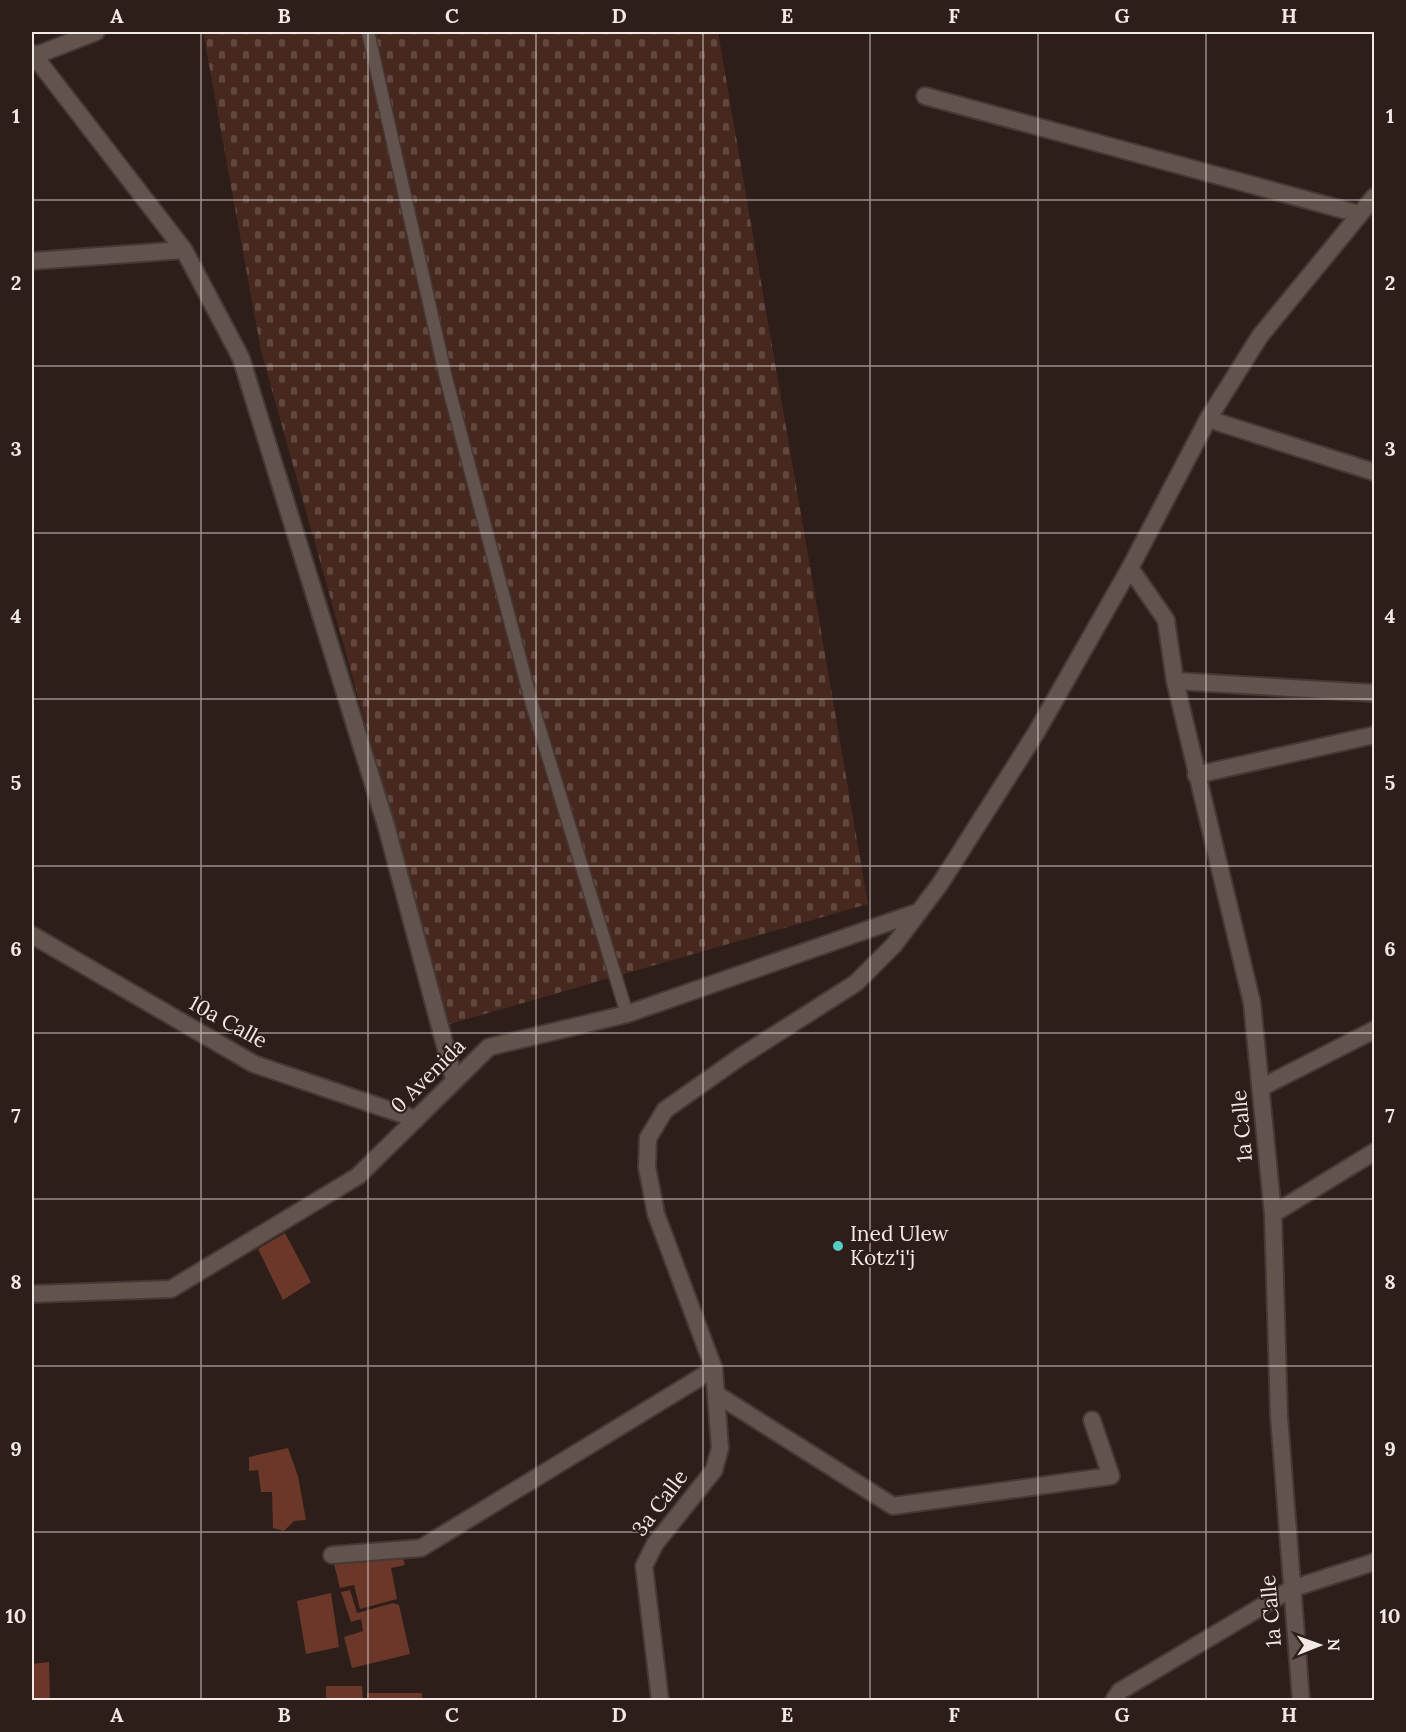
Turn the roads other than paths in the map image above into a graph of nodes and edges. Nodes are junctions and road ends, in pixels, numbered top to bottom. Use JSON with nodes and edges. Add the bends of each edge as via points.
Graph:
{"nodes":[{"id":1,"x":96,"y":32,"type":"edge"},
{"id":2,"x":368,"y":32,"type":"edge"},
{"id":3,"x":33,"y":55,"type":"edge"},
{"id":4,"x":925,"y":96,"type":"dead end"},
{"id":5,"x":1374,"y":197,"type":"edge"},
{"id":6,"x":1359,"y":214,"type":"junction"},
{"id":7,"x":184,"y":250,"type":"junction"},
{"id":8,"x":32,"y":261,"type":"edge"},
{"id":9,"x":1208,"y":419,"type":"junction"},
{"id":10,"x":1374,"y":472,"type":"edge"},
{"id":11,"x":1130,"y":568,"type":"junction"},
{"id":12,"x":1175,"y":681,"type":"junction"},
{"id":13,"x":1374,"y":693,"type":"edge"},
{"id":14,"x":1374,"y":735,"type":"edge"},
{"id":15,"x":1197,"y":775,"type":"junction"},
{"id":16,"x":918,"y":912,"type":"junction"},
{"id":17,"x":32,"y":935,"type":"edge"},
{"id":18,"x":627,"y":1014,"type":"junction"},
{"id":19,"x":1374,"y":1030,"type":"edge"},
{"id":20,"x":454,"y":1079,"type":"junction"},
{"id":21,"x":1262,"y":1087,"type":"junction"},
{"id":22,"x":416,"y":1119,"type":"junction"},
{"id":23,"x":1374,"y":1152,"type":"edge"},
{"id":24,"x":1273,"y":1214,"type":"junction"},
{"id":25,"x":32,"y":1294,"type":"edge"},
{"id":26,"x":714,"y":1370,"type":"junction"},
{"id":27,"x":716,"y":1394,"type":"junction"},
{"id":28,"x":1092,"y":1420,"type":"dead end"},
{"id":29,"x":332,"y":1555,"type":"dead end"},
{"id":30,"x":1374,"y":1562,"type":"edge"},
{"id":31,"x":1291,"y":1589,"type":"junction"},
{"id":32,"x":660,"y":1701,"type":"edge"},
{"id":33,"x":1114,"y":1701,"type":"edge"},
{"id":34,"x":1301,"y":1701,"type":"edge"}],
"edges":[{"from":1,"to":3,"type":"street"},
{"from":2,"to":18,"type":"lane","via":[[446,378],[502,592],[532,704]]},
{"from":3,"to":7,"type":"street"},
{"from":4,"to":6,"type":"street"},
{"from":5,"to":6,"type":"street"},
{"from":6,"to":9,"type":"street","via":[[1260,336]]},
{"from":7,"to":8,"type":"street"},
{"from":7,"to":20,"type":"street","via":[[241,358],[386,825]]},
{"from":9,"to":10,"type":"street"},
{"from":9,"to":11,"type":"street"},
{"from":11,"to":12,"type":"street","name":"1a Calle","via":[[1166,620]]},
{"from":11,"to":16,"type":"street","via":[[1036,733],[940,885]]},
{"from":12,"to":13,"type":"street"},
{"from":12,"to":15,"type":"street","name":"1a Calle"},
{"from":14,"to":15,"type":"street"},
{"from":15,"to":21,"type":"street","name":"1a Calle","via":[[1252,1003]]},
{"from":16,"to":18,"type":"street","name":"0 Avenida"},
{"from":16,"to":26,"type":"street","name":"3a Calle","via":[[894,945],[856,982],[665,1110],[648,1138],[647,1167],[657,1214]]},
{"from":17,"to":22,"type":"street","name":"10a Calle","via":[[254,1064]]},
{"from":18,"to":20,"type":"street","name":"0 Avenida","via":[[489,1047]]},
{"from":19,"to":21,"type":"street"},
{"from":20,"to":22,"type":"street","name":"0 Avenida"},
{"from":21,"to":24,"type":"street","name":"1a Calle"},
{"from":22,"to":25,"type":"street","name":"0 Avenida","via":[[358,1176],[171,1289]]},
{"from":23,"to":24,"type":"street"},
{"from":24,"to":31,"type":"street","name":"1a Calle","via":[[1279,1416]]},
{"from":26,"to":27,"type":"street","name":"3a Calle"},
{"from":26,"to":29,"type":"street","via":[[421,1548]]},
{"from":27,"to":28,"type":"street","via":[[893,1506],[1112,1476]]},
{"from":27,"to":32,"type":"street","name":"3a Calle","via":[[720,1448],[714,1470],[655,1544],[645,1566]]},
{"from":30,"to":31,"type":"street"},
{"from":31,"to":33,"type":"street","via":[[1120,1691]]},
{"from":31,"to":34,"type":"street","name":"1a Calle"}]}
